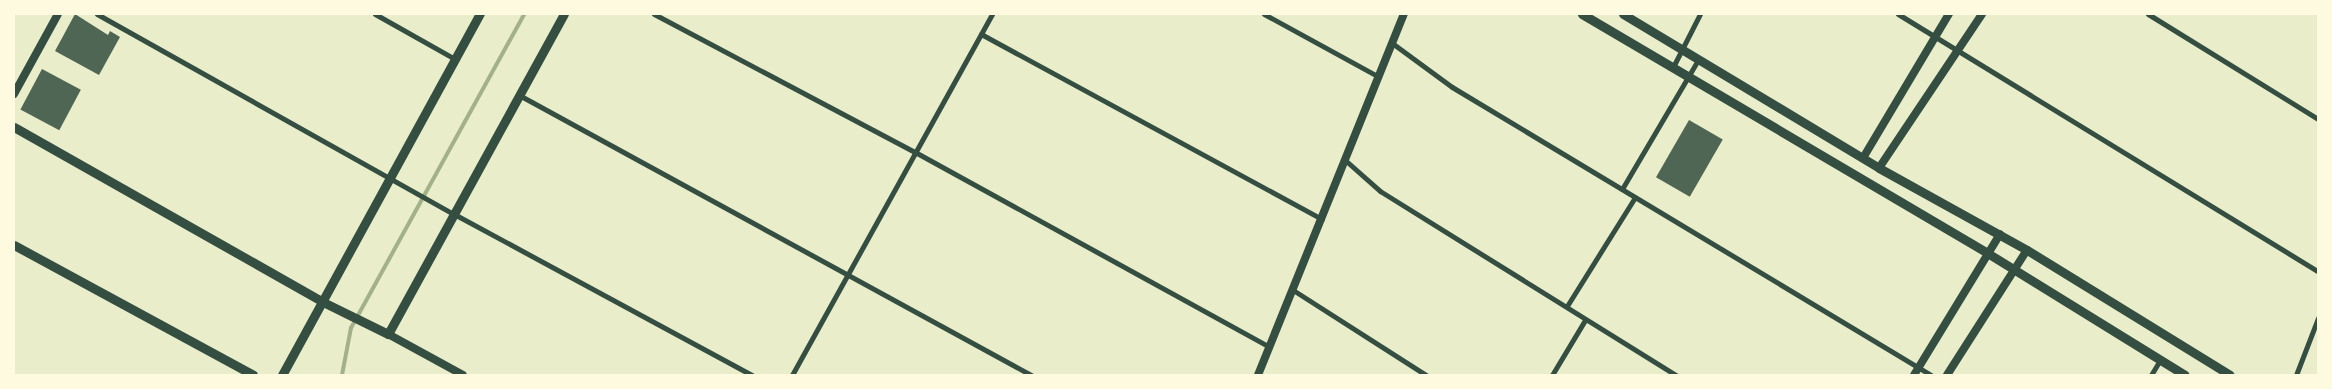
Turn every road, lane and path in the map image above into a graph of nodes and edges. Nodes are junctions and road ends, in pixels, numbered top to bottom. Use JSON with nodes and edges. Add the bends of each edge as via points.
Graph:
{"nodes":[{"id":1,"x":58,"y":14,"type":"edge"},
{"id":2,"x":97,"y":14,"type":"edge"},
{"id":3,"x":374,"y":14,"type":"edge"},
{"id":4,"x":480,"y":14,"type":"edge"},
{"id":5,"x":564,"y":14,"type":"edge"},
{"id":6,"x":654,"y":14,"type":"edge"},
{"id":7,"x":991,"y":14,"type":"edge"},
{"id":8,"x":1264,"y":14,"type":"edge"},
{"id":9,"x":1404,"y":14,"type":"edge"},
{"id":10,"x":1582,"y":14,"type":"edge"},
{"id":11,"x":1623,"y":14,"type":"edge"},
{"id":12,"x":1700,"y":14,"type":"edge"},
{"id":13,"x":1898,"y":14,"type":"edge"},
{"id":14,"x":1949,"y":14,"type":"edge"},
{"id":15,"x":1982,"y":14,"type":"edge"},
{"id":16,"x":2148,"y":14,"type":"edge"},
{"id":17,"x":981,"y":34,"type":"junction"},
{"id":18,"x":1935,"y":37,"type":"junction"},
{"id":19,"x":1392,"y":43,"type":"junction"},
{"id":20,"x":1959,"y":50,"type":"junction"},
{"id":21,"x":1680,"y":51,"type":"junction"},
{"id":22,"x":455,"y":59,"type":"junction"},
{"id":23,"x":1698,"y":60,"type":"junction"},
{"id":24,"x":1673,"y":67,"type":"junction"},
{"id":25,"x":1688,"y":76,"type":"junction"},
{"id":26,"x":1379,"y":78,"type":"junction"},
{"id":27,"x":14,"y":94,"type":"edge"},
{"id":28,"x":519,"y":95,"type":"junction"},
{"id":29,"x":2318,"y":119,"type":"edge"},
{"id":30,"x":14,"y":127,"type":"edge"},
{"id":31,"x":916,"y":152,"type":"junction"},
{"id":32,"x":1863,"y":158,"type":"junction"},
{"id":33,"x":1346,"y":160,"type":"junction"},
{"id":34,"x":1879,"y":168,"type":"junction"},
{"id":35,"x":390,"y":177,"type":"junction"},
{"id":36,"x":1622,"y":189,"type":"junction"},
{"id":37,"x":1635,"y":196,"type":"junction"},
{"id":38,"x":454,"y":214,"type":"junction"},
{"id":39,"x":1322,"y":219,"type":"junction"},
{"id":40,"x":2000,"y":234,"type":"junction"},
{"id":41,"x":14,"y":245,"type":"edge"},
{"id":42,"x":2027,"y":250,"type":"junction"},
{"id":43,"x":1988,"y":254,"type":"junction"},
{"id":44,"x":2014,"y":271,"type":"junction"},
{"id":45,"x":2318,"y":271,"type":"edge"},
{"id":46,"x":848,"y":275,"type":"junction"},
{"id":47,"x":1293,"y":290,"type":"junction"},
{"id":48,"x":322,"y":301,"type":"junction"},
{"id":49,"x":1567,"y":306,"type":"junction"},
{"id":50,"x":2318,"y":318,"type":"edge"},
{"id":51,"x":1585,"y":320,"type":"junction"},
{"id":52,"x":384,"y":332,"type":"junction"},
{"id":53,"x":1270,"y":347,"type":"junction"},
{"id":54,"x":2160,"y":360,"type":"junction"},
{"id":55,"x":1919,"y":367,"type":"junction"},
{"id":56,"x":253,"y":375,"type":"edge"},
{"id":57,"x":282,"y":375,"type":"edge"},
{"id":58,"x":463,"y":375,"type":"edge"},
{"id":59,"x":752,"y":375,"type":"edge"},
{"id":60,"x":792,"y":375,"type":"edge"},
{"id":61,"x":1031,"y":375,"type":"edge"},
{"id":62,"x":1258,"y":375,"type":"edge"},
{"id":63,"x":1426,"y":375,"type":"edge"},
{"id":64,"x":1552,"y":375,"type":"edge"},
{"id":65,"x":1676,"y":375,"type":"edge"},
{"id":66,"x":1914,"y":375,"type":"edge"},
{"id":67,"x":1931,"y":375,"type":"edge"},
{"id":68,"x":1947,"y":375,"type":"edge"},
{"id":69,"x":2151,"y":375,"type":"edge"},
{"id":70,"x":2185,"y":375,"type":"edge"},
{"id":71,"x":2230,"y":375,"type":"edge"},
{"id":72,"x":2296,"y":375,"type":"edge"}],
"edges":[{"from":1,"to":27,"type":"street"},
{"from":2,"to":35,"type":"street"},
{"from":3,"to":22,"type":"street"},
{"from":4,"to":22,"type":"main road"},
{"from":5,"to":28,"type":"main road"},
{"from":6,"to":31,"type":"street"},
{"from":7,"to":17,"type":"street"},
{"from":8,"to":26,"type":"street"},
{"from":9,"to":19,"type":"street"},
{"from":10,"to":24,"type":"main road"},
{"from":11,"to":21,"type":"main road"},
{"from":12,"to":21,"type":"street"},
{"from":13,"to":18,"type":"street"},
{"from":14,"to":18,"type":"street"},
{"from":15,"to":20,"type":"street"},
{"from":16,"to":29,"type":"street"},
{"from":17,"to":31,"type":"street"},
{"from":17,"to":39,"type":"street"},
{"from":18,"to":20,"type":"street"},
{"from":18,"to":32,"type":"street"},
{"from":19,"to":26,"type":"street"},
{"from":19,"to":36,"type":"street","via":[[1452,87]]},
{"from":20,"to":34,"type":"street"},
{"from":20,"to":45,"type":"street"},
{"from":21,"to":23,"type":"main road"},
{"from":21,"to":24,"type":"street"},
{"from":22,"to":35,"type":"main road"},
{"from":23,"to":25,"type":"street"},
{"from":23,"to":32,"type":"main road"},
{"from":24,"to":25,"type":"main road"},
{"from":25,"to":36,"type":"street"},
{"from":25,"to":43,"type":"main road"},
{"from":26,"to":33,"type":"street"},
{"from":28,"to":38,"type":"main road"},
{"from":28,"to":46,"type":"street"},
{"from":30,"to":48,"type":"main road"},
{"from":31,"to":46,"type":"street"},
{"from":31,"to":53,"type":"street"},
{"from":32,"to":34,"type":"main road"},
{"from":33,"to":39,"type":"street"},
{"from":33,"to":49,"type":"street","via":[[1380,190]]},
{"from":34,"to":40,"type":"main road"},
{"from":35,"to":38,"type":"street"},
{"from":35,"to":48,"type":"main road"},
{"from":36,"to":37,"type":"street"},
{"from":37,"to":49,"type":"street"},
{"from":37,"to":55,"type":"street"},
{"from":38,"to":52,"type":"main road"},
{"from":38,"to":59,"type":"street"},
{"from":39,"to":47,"type":"street"},
{"from":40,"to":42,"type":"main road"},
{"from":40,"to":43,"type":"street"},
{"from":41,"to":56,"type":"main road"},
{"from":42,"to":44,"type":"street"},
{"from":42,"to":71,"type":"main road"},
{"from":43,"to":44,"type":"main road"},
{"from":43,"to":55,"type":"street"},
{"from":44,"to":54,"type":"main road"},
{"from":44,"to":68,"type":"street"},
{"from":46,"to":60,"type":"street"},
{"from":46,"to":61,"type":"street"},
{"from":47,"to":53,"type":"street"},
{"from":47,"to":63,"type":"street"},
{"from":48,"to":52,"type":"main road"},
{"from":48,"to":57,"type":"main road"},
{"from":49,"to":51,"type":"street"},
{"from":50,"to":72,"type":"street"},
{"from":51,"to":64,"type":"street"},
{"from":51,"to":65,"type":"street"},
{"from":52,"to":58,"type":"street"},
{"from":53,"to":62,"type":"street"},
{"from":54,"to":69,"type":"street"},
{"from":54,"to":70,"type":"main road"},
{"from":55,"to":66,"type":"street"},
{"from":55,"to":67,"type":"street"}]}
